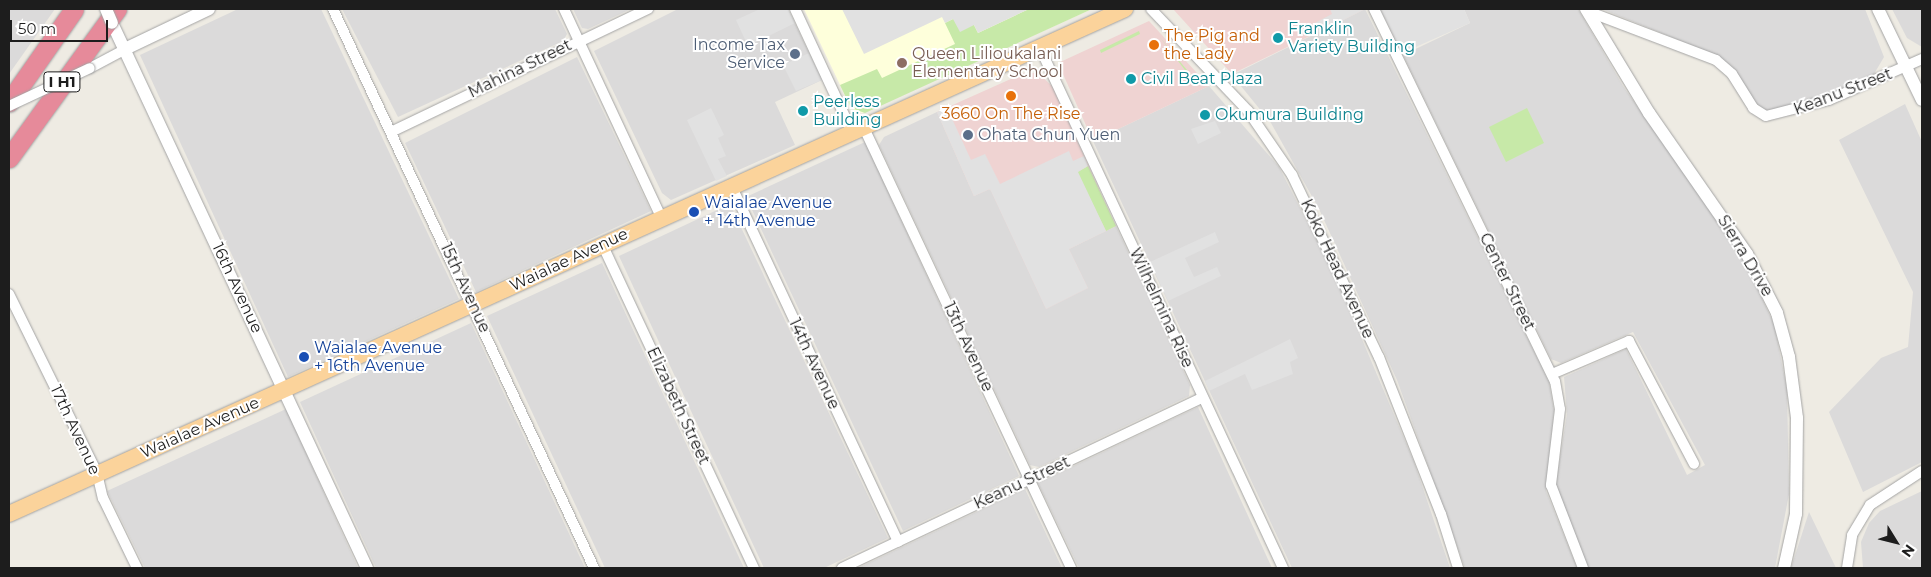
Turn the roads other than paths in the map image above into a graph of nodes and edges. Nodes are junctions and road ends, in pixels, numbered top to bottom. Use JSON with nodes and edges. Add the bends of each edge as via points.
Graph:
{"nodes":[{"id":1,"x":106,"y":9,"type":"edge"},
{"id":2,"x":209,"y":9,"type":"edge"},
{"id":3,"x":333,"y":9,"type":"edge"},
{"id":4,"x":564,"y":9,"type":"edge"},
{"id":5,"x":648,"y":9,"type":"edge"},
{"id":6,"x":795,"y":9,"type":"edge"},
{"id":7,"x":1125,"y":9,"type":"edge"},
{"id":8,"x":1151,"y":9,"type":"edge"},
{"id":9,"x":1374,"y":9,"type":"edge"},
{"id":10,"x":1878,"y":9,"type":"edge"},
{"id":11,"x":1587,"y":10,"type":"edge"},
{"id":12,"x":72,"y":11,"type":"edge"},
{"id":13,"x":115,"y":16,"type":"edge"},
{"id":14,"x":579,"y":40,"type":"junction"},
{"id":15,"x":1040,"y":48,"type":"junction"},
{"id":16,"x":125,"y":49,"type":"junction"},
{"id":17,"x":1922,"y":59,"type":"edge"},
{"id":18,"x":1906,"y":66,"type":"junction"},
{"id":19,"x":9,"y":92,"type":"edge"},
{"id":20,"x":1922,"y":100,"type":"edge"},
{"id":21,"x":9,"y":102,"type":"edge"},
{"id":22,"x":9,"y":106,"type":"edge"},
{"id":23,"x":858,"y":130,"type":"junction"},
{"id":24,"x":393,"y":131,"type":"junction"},
{"id":25,"x":9,"y":158,"type":"edge"},
{"id":26,"x":731,"y":186,"type":"junction"},
{"id":27,"x":661,"y":217,"type":"junction"},
{"id":28,"x":602,"y":244,"type":"junction"},
{"id":29,"x":9,"y":294,"type":"edge"},
{"id":30,"x":472,"y":305,"type":"junction"},
{"id":31,"x":1552,"y":374,"type":"junction"},
{"id":32,"x":284,"y":390,"type":"junction"},
{"id":33,"x":1203,"y":397,"type":"junction"},
{"id":34,"x":1694,"y":464,"type":"dead end"},
{"id":35,"x":1922,"y":471,"type":"edge"},
{"id":36,"x":97,"y":473,"type":"junction"},
{"id":37,"x":1031,"y":479,"type":"junction"},
{"id":38,"x":10,"y":513,"type":"edge"},
{"id":39,"x":898,"y":542,"type":"junction"},
{"id":40,"x":137,"y":568,"type":"edge"},
{"id":41,"x":367,"y":568,"type":"edge"},
{"id":42,"x":594,"y":568,"type":"edge"},
{"id":43,"x":754,"y":568,"type":"edge"},
{"id":44,"x":842,"y":568,"type":"edge"},
{"id":45,"x":1071,"y":568,"type":"edge"},
{"id":46,"x":1283,"y":568,"type":"edge"},
{"id":47,"x":1458,"y":568,"type":"edge"},
{"id":48,"x":1583,"y":568,"type":"edge"},
{"id":49,"x":1784,"y":568,"type":"edge"},
{"id":50,"x":1847,"y":568,"type":"edge"}],
"edges":[{"from":1,"to":13,"type":"street","name":"16th Avenue","bridge":true},
{"from":2,"to":16,"type":"street"},
{"from":3,"to":24,"type":"street","name":"15th Avenue"},
{"from":4,"to":14,"type":"street"},
{"from":5,"to":14,"type":"street","name":"Mahina Street"},
{"from":6,"to":23,"type":"street","name":"13th Avenue"},
{"from":7,"to":15,"type":"main road","name":"Waialae Avenue"},
{"from":8,"to":47,"type":"street","name":"Koko Head Avenue","via":[[1248,111],[1292,175],[1379,357],[1441,514]]},
{"from":9,"to":31,"type":"street","name":"Center Street"},
{"from":10,"to":18,"type":"street"},
{"from":11,"to":18,"type":"street","name":"Keanu Street","via":[[1716,60],[1732,74],[1753,108],[1766,116],[1829,100]]},
{"from":11,"to":49,"type":"street","name":"Sierra Drive","via":[[1649,113],[1747,254],[1777,313],[1789,357],[1797,418],[1796,514]]},
{"from":12,"to":19,"type":"highway"},
{"from":12,"to":21,"type":"highway","number":"I H1"},
{"from":13,"to":16,"type":"street","name":"16th Avenue"},
{"from":13,"to":25,"type":"highway","number":"I H1"},
{"from":14,"to":24,"type":"street","name":"Mahina Street"},
{"from":14,"to":27,"type":"street"},
{"from":15,"to":23,"type":"main road","name":"Waialae Avenue"},
{"from":15,"to":33,"type":"street","name":"Wilhelmina Rise"},
{"from":16,"to":22,"type":"street","bridge":true},
{"from":16,"to":32,"type":"street","name":"16th Avenue"},
{"from":17,"to":18,"type":"street","name":"Keanu Street"},
{"from":18,"to":20,"type":"street"},
{"from":23,"to":26,"type":"main road","name":"Waialae Avenue"},
{"from":23,"to":37,"type":"street","name":"13th Avenue"},
{"from":24,"to":30,"type":"street","name":"15th Avenue"},
{"from":26,"to":27,"type":"main road","name":"Waialae Avenue"},
{"from":26,"to":39,"type":"street","name":"14th Avenue"},
{"from":27,"to":28,"type":"main road","name":"Waialae Avenue"},
{"from":28,"to":30,"type":"main road","name":"Waialae Avenue"},
{"from":28,"to":43,"type":"street","name":"Elizabeth Street"},
{"from":29,"to":36,"type":"street","name":"17th Avenue"},
{"from":30,"to":32,"type":"main road","name":"Waialae Avenue"},
{"from":30,"to":42,"type":"street","name":"15th Avenue"},
{"from":31,"to":34,"type":"street","via":[[1629,341]]},
{"from":31,"to":48,"type":"street","name":"Center Street","via":[[1560,409],[1551,485]]},
{"from":32,"to":36,"type":"main road","name":"Waialae Avenue"},
{"from":32,"to":41,"type":"street","name":"16th Avenue"},
{"from":33,"to":37,"type":"street","name":"Keanu Street"},
{"from":33,"to":46,"type":"street","name":"Wilhelmina Rise"},
{"from":35,"to":50,"type":"street","via":[[1870,506],[1852,535]]},
{"from":36,"to":38,"type":"main road","name":"Waialae Avenue"},
{"from":36,"to":40,"type":"street","name":"17th Avenue","via":[[103,498]]},
{"from":37,"to":39,"type":"street","name":"Keanu Street"},
{"from":37,"to":45,"type":"street","name":"13th Avenue"},
{"from":39,"to":44,"type":"street","name":"Keanu Street"}]}
